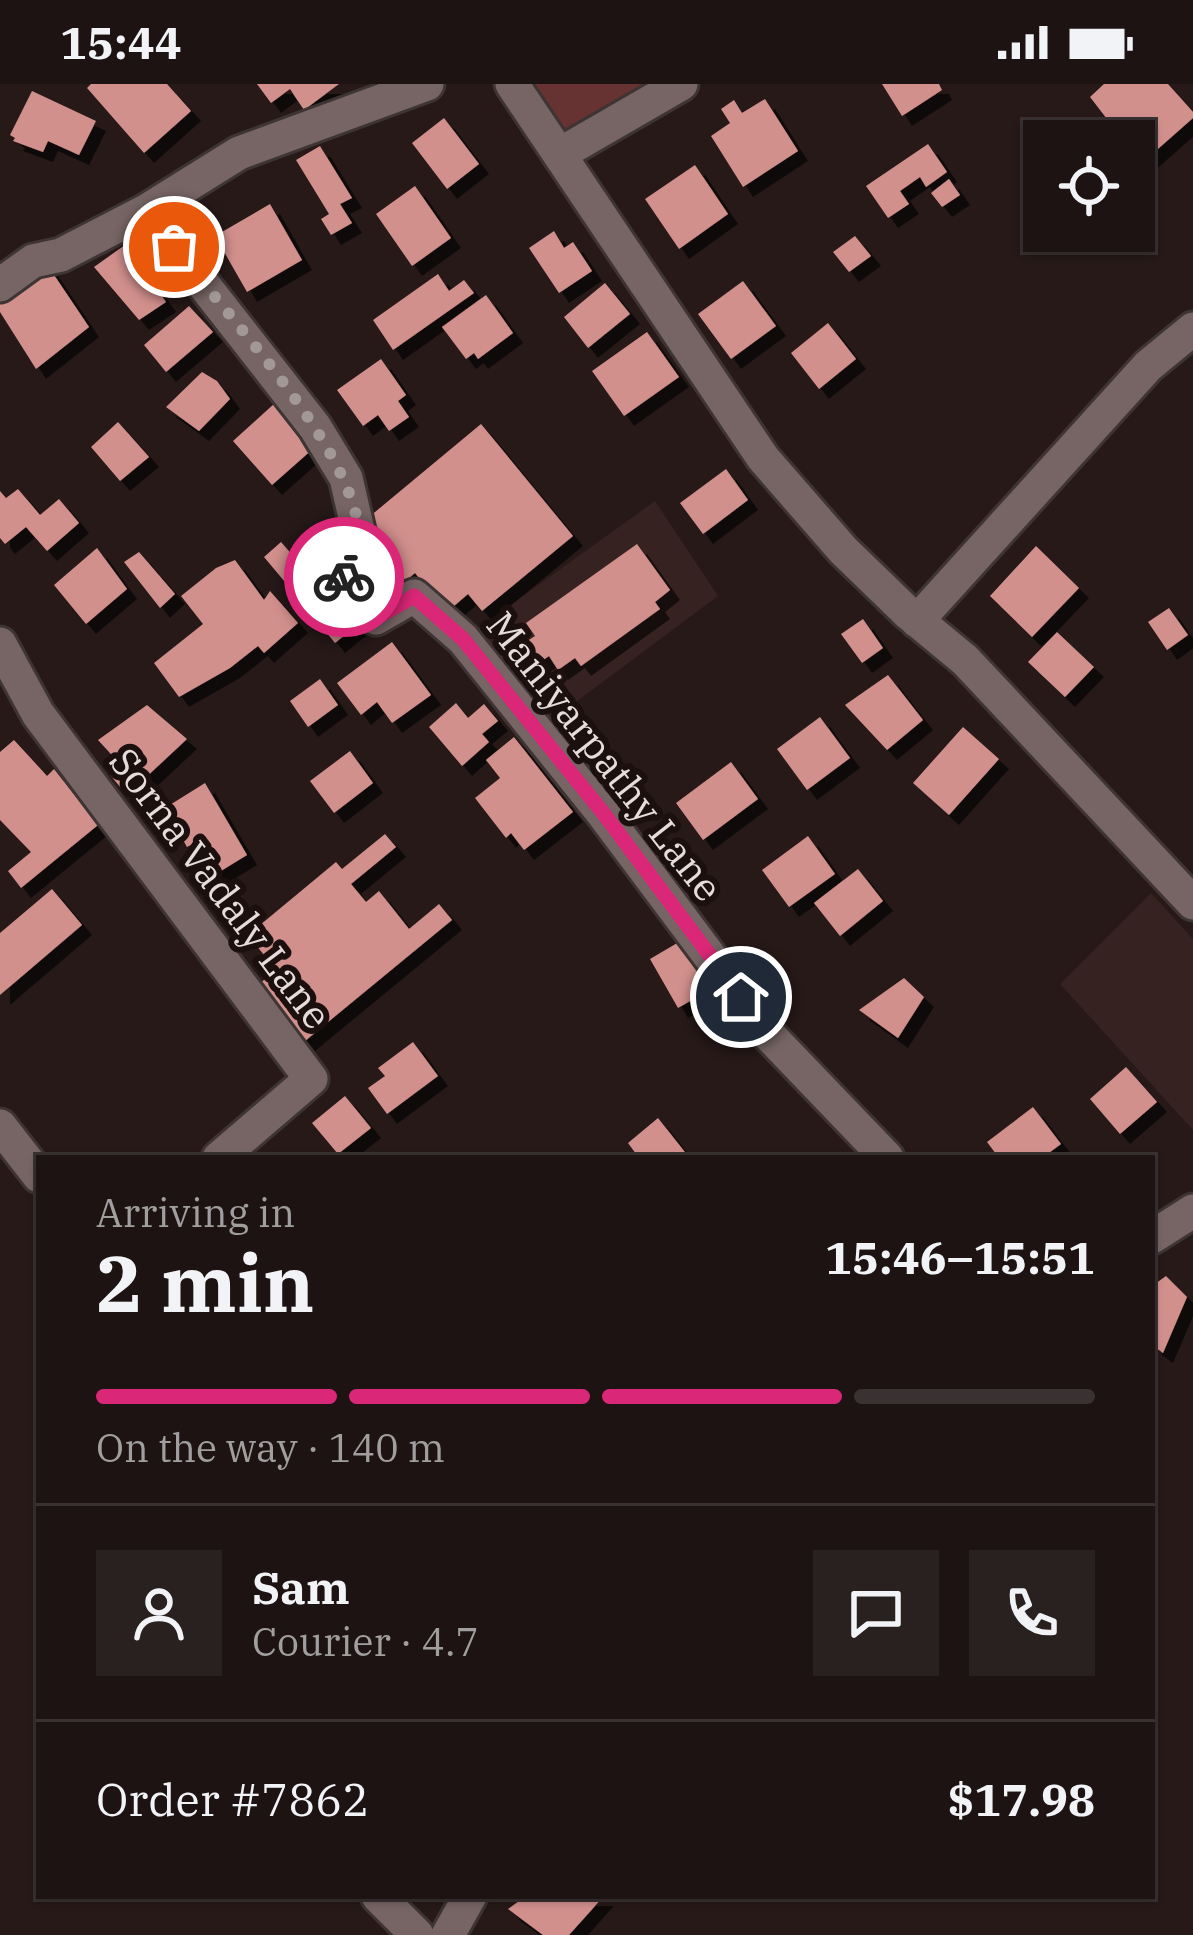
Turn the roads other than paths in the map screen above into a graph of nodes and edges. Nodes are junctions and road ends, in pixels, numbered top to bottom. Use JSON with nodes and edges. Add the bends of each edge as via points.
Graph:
{"nodes":[{"id":1,"x":427,"y":84,"type":"edge"},
{"id":2,"x":512,"y":84,"type":"edge"},
{"id":3,"x":682,"y":84,"type":"edge"},
{"id":4,"x":560,"y":154,"type":"junction"},
{"id":5,"x":146,"y":211,"type":"junction"},
{"id":6,"x":0,"y":285,"type":"edge"},
{"id":7,"x":1193,"y":329,"type":"edge"},
{"id":8,"x":917,"y":621,"type":"junction"},
{"id":9,"x":0,"y":644,"type":"edge"},
{"id":10,"x":1193,"y":903,"type":"edge"},
{"id":11,"x":0,"y":1126,"type":"edge"},
{"id":12,"x":222,"y":1155,"type":"edge"},
{"id":13,"x":884,"y":1155,"type":"edge"},
{"id":14,"x":36,"y":1171,"type":"edge"},
{"id":15,"x":1193,"y":1211,"type":"edge"},
{"id":16,"x":1155,"y":1236,"type":"edge"},
{"id":17,"x":381,"y":1899,"type":"edge"},
{"id":18,"x":468,"y":1899,"type":"edge"},
{"id":19,"x":417,"y":1935,"type":"edge"},
{"id":20,"x":448,"y":1935,"type":"edge"}],
"edges":[{"from":1,"to":5,"type":"street","via":[[239,153]]},
{"from":2,"to":4,"type":"street"},
{"from":3,"to":4,"type":"street"},
{"from":4,"to":8,"type":"street","via":[[763,458]]},
{"from":5,"to":6,"type":"street","via":[[62,255],[33,261]]},
{"from":5,"to":13,"type":"street","name":"Maniyarpathy Lane","via":[[346,478],[360,539],[342,575],[376,618],[414,596],[463,639],[768,1034]]},
{"from":7,"to":8,"type":"street","via":[[1148,366]]},
{"from":8,"to":10,"type":"street","via":[[965,660]]},
{"from":9,"to":12,"type":"street","name":"Sorna Vadaly Lane","via":[[38,714],[311,1078]]},
{"from":11,"to":14,"type":"street"},
{"from":15,"to":16,"type":"street"},
{"from":17,"to":19,"type":"street"},
{"from":18,"to":20,"type":"street"}]}
